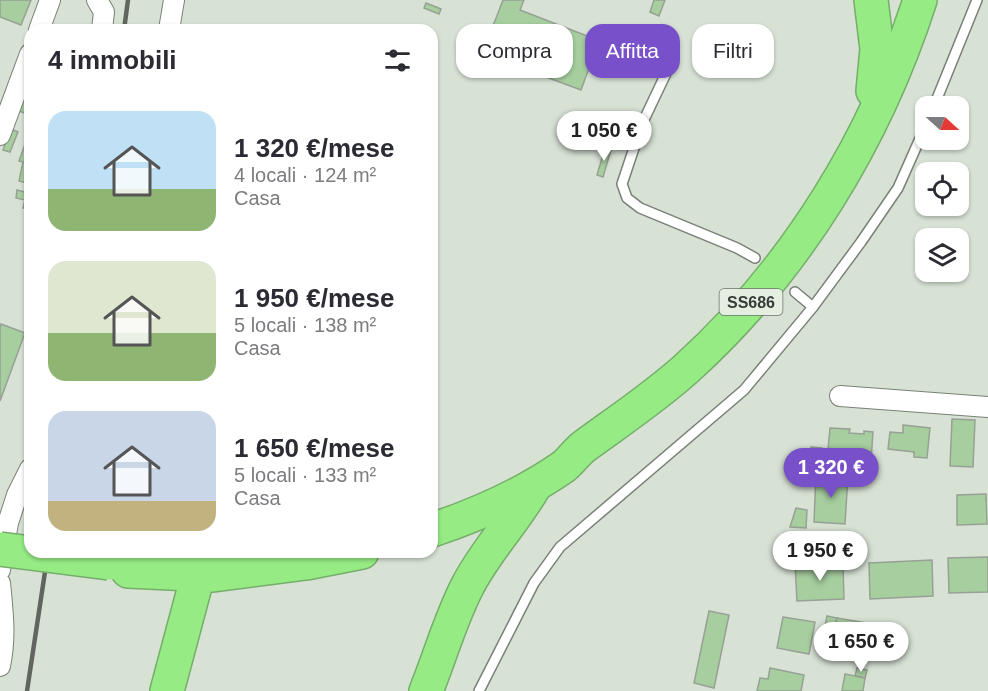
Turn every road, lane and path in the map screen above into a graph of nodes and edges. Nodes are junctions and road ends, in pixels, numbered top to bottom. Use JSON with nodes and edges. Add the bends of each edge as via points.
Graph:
{"nodes":[{"id":1,"x":50,"y":0,"type":"edge"},
{"id":2,"x":97,"y":0,"type":"edge"},
{"id":3,"x":174,"y":0,"type":"edge"},
{"id":4,"x":872,"y":0,"type":"edge"},
{"id":5,"x":977,"y":0,"type":"edge"},
{"id":6,"x":920,"y":4,"type":"edge"},
{"id":7,"x":41,"y":24,"type":"edge"},
{"id":8,"x":103,"y":24,"type":"edge"},
{"id":9,"x":170,"y":24,"type":"edge"},
{"id":10,"x":24,"y":70,"type":"edge"},
{"id":11,"x":664,"y":78,"type":"edge"},
{"id":12,"x":938,"y":96,"type":"edge"},
{"id":13,"x":874,"y":117,"type":"junction"},
{"id":14,"x":0,"y":135,"type":"edge"},
{"id":15,"x":915,"y":150,"type":"edge"},
{"id":16,"x":754,"y":258,"type":"dead end"},
{"id":17,"x":795,"y":292,"type":"dead end"},
{"id":18,"x":813,"y":307,"type":"junction"},
{"id":19,"x":840,"y":396,"type":"dead end"},
{"id":20,"x":988,"y":407,"type":"edge"},
{"id":21,"x":583,"y":447,"type":"junction"},
{"id":22,"x":24,"y":481,"type":"edge"},
{"id":23,"x":536,"y":483,"type":"junction"},
{"id":24,"x":438,"y":521,"type":"edge"},
{"id":25,"x":438,"y":523,"type":"edge"},
{"id":26,"x":438,"y":526,"type":"edge"},
{"id":27,"x":0,"y":549,"type":"edge"},
{"id":28,"x":24,"y":553,"type":"edge"},
{"id":29,"x":60,"y":558,"type":"edge"},
{"id":30,"x":128,"y":558,"type":"edge"},
{"id":31,"x":229,"y":558,"type":"edge"},
{"id":32,"x":329,"y":558,"type":"edge"},
{"id":33,"x":119,"y":567,"type":"junction"},
{"id":34,"x":0,"y":570,"type":"edge"},
{"id":35,"x":198,"y":576,"type":"junction"},
{"id":36,"x":0,"y":583,"type":"edge"},
{"id":37,"x":467,"y":587,"type":"junction"},
{"id":38,"x":184,"y":621,"type":"junction"},
{"id":39,"x":0,"y":666,"type":"edge"},
{"id":40,"x":167,"y":691,"type":"edge"},
{"id":41,"x":426,"y":691,"type":"edge"},
{"id":42,"x":479,"y":691,"type":"edge"}],
"edges":[{"from":1,"to":7,"type":"street"},
{"from":2,"to":8,"type":"street","via":[[104,12]]},
{"from":3,"to":9,"type":"street"},
{"from":4,"to":13,"type":"highway","via":[[877,49]]},
{"from":5,"to":12,"type":"lane"},
{"from":6,"to":13,"type":"highway","number":"SS686"},
{"from":10,"to":14,"type":"street"},
{"from":11,"to":16,"type":"lane","via":[[642,124],[623,191],[640,208]]},
{"from":13,"to":21,"type":"highway","number":"SS686","via":[[800,242],[728,328],[648,401]]},
{"from":15,"to":18,"type":"lane","via":[[898,188]]},
{"from":17,"to":18,"type":"lane"},
{"from":18,"to":42,"type":"lane","via":[[744,390],[560,547],[534,583]]},
{"from":19,"to":20,"type":"street"},
{"from":21,"to":23,"type":"highway","number":"SS686","via":[[565,466]]},
{"from":21,"to":24,"type":"highway","number":"SS686","via":[[558,453],[502,481]]},
{"from":22,"to":34,"type":"street","via":[[8,523]]},
{"from":23,"to":25,"type":"highway","number":"SS686","via":[[502,501]]},
{"from":23,"to":37,"type":"highway","number":"SS686"},
{"from":26,"to":37,"type":"highway","number":"SS686","via":[[459,543],[467,561]]},
{"from":27,"to":28,"type":"highway","bridge":true},
{"from":29,"to":33,"type":"highway","bridge":true},
{"from":30,"to":33,"type":"highway"},
{"from":31,"to":35,"type":"highway"},
{"from":32,"to":35,"type":"highway"},
{"from":33,"to":35,"type":"highway"},
{"from":33,"to":38,"type":"highway","via":[[167,589]]},
{"from":35,"to":38,"type":"highway"},
{"from":36,"to":39,"type":"street","via":[[5,639]]},
{"from":37,"to":41,"type":"highway","number":"SS686"},
{"from":38,"to":40,"type":"highway"}]}
